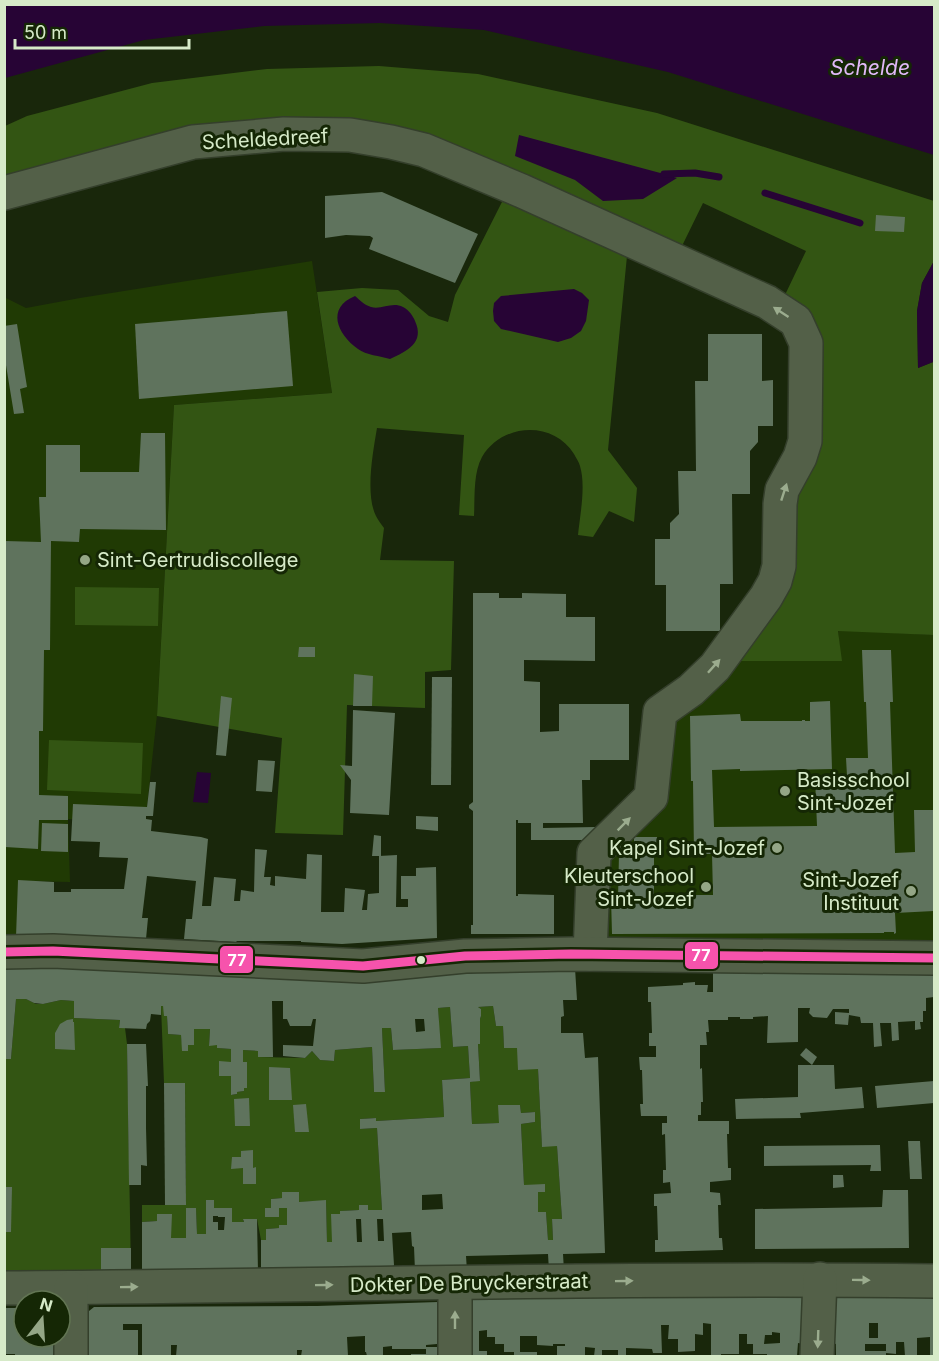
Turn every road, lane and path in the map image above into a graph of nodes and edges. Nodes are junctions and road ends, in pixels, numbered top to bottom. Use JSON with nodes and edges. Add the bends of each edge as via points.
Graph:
{"nodes":[{"id":1,"x":4,"y":193,"type":"edge"},
{"id":2,"x":4,"y":952,"type":"edge"},
{"id":3,"x":590,"y":954,"type":"junction"},
{"id":4,"x":934,"y":958,"type":"edge"},
{"id":5,"x":820,"y":1279,"type":"junction"},
{"id":6,"x":934,"y":1281,"type":"edge"},
{"id":7,"x":455,"y":1283,"type":"junction"},
{"id":8,"x":4,"y":1288,"type":"edge"},
{"id":9,"x":71,"y":1288,"type":"junction"},
{"id":10,"x":71,"y":1356,"type":"edge"},
{"id":11,"x":455,"y":1356,"type":"edge"},
{"id":12,"x":818,"y":1356,"type":"edge"}],
"edges":[{"from":3,"to":1,"type":"street","name":"Scheldedreef","one_way":true,"via":[[594,853],[651,797],[660,712],[715,667],[775,581],[782,490],[805,441],[806,344],[796,321],[766,302],[424,150],[350,135],[284,134],[193,142]]},
{"from":2,"to":3,"type":"street","via":[[363,966],[465,956]]},
{"from":3,"to":4,"type":"street"},
{"from":5,"to":6,"type":"street","name":"Dokter De Bruyckerstraat","one_way":true},
{"from":7,"to":5,"type":"street","name":"Dokter De Bruyckerstraat","one_way":true},
{"from":5,"to":12,"type":"street","one_way":true},
{"from":9,"to":7,"type":"street","name":"Dokter De Bruyckerstraat","one_way":true},
{"from":11,"to":7,"type":"street","one_way":true},
{"from":8,"to":9,"type":"street","name":"Dokter De Bruyckerstraat"},
{"from":9,"to":10,"type":"street"}]}
